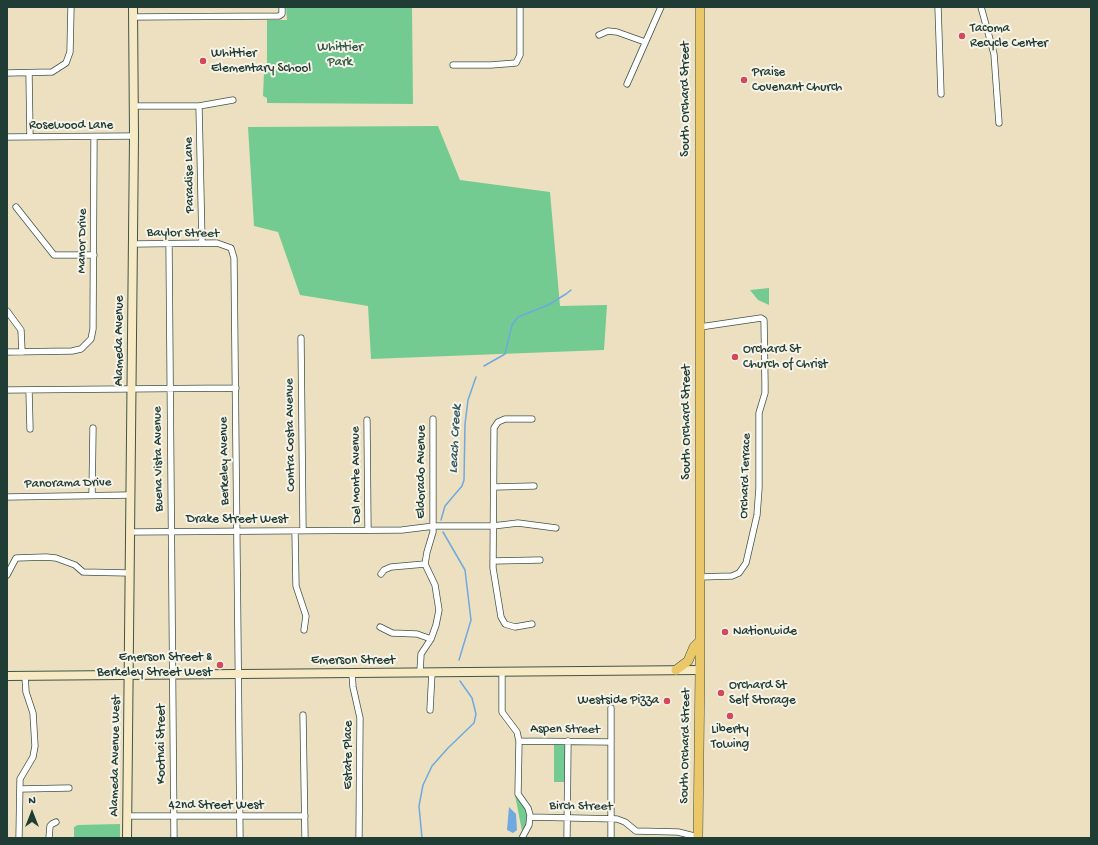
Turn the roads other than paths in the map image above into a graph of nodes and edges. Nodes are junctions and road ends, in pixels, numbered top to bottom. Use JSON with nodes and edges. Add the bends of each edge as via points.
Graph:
{"nodes":[{"id":1,"x":71,"y":7,"type":"edge"},
{"id":2,"x":132,"y":7,"type":"edge"},
{"id":3,"x":282,"y":7,"type":"edge"},
{"id":4,"x":520,"y":7,"type":"edge"},
{"id":5,"x":661,"y":7,"type":"edge"},
{"id":6,"x":700,"y":7,"type":"edge"},
{"id":7,"x":938,"y":7,"type":"edge"},
{"id":8,"x":981,"y":7,"type":"edge"},
{"id":9,"x":133,"y":17,"type":"junction"},
{"id":10,"x":599,"y":35,"type":"dead end"},
{"id":11,"x":645,"y":42,"type":"junction"},
{"id":12,"x":453,"y":65,"type":"dead end"},
{"id":13,"x":7,"y":73,"type":"edge"},
{"id":14,"x":29,"y":73,"type":"junction"},
{"id":15,"x":627,"y":84,"type":"dead end"},
{"id":16,"x":941,"y":94,"type":"dead end"},
{"id":17,"x":233,"y":100,"type":"dead end"},
{"id":18,"x":134,"y":106,"type":"junction"},
{"id":19,"x":199,"y":106,"type":"junction"},
{"id":20,"x":999,"y":123,"type":"dead end"},
{"id":21,"x":134,"y":136,"type":"junction"},
{"id":22,"x":7,"y":137,"type":"edge"},
{"id":23,"x":30,"y":137,"type":"junction"},
{"id":24,"x":94,"y":137,"type":"junction"},
{"id":25,"x":16,"y":207,"type":"dead end"},
{"id":26,"x":202,"y":243,"type":"junction"},
{"id":27,"x":133,"y":244,"type":"junction"},
{"id":28,"x":169,"y":244,"type":"junction"},
{"id":29,"x":231,"y":248,"type":"joint"},
{"id":30,"x":94,"y":255,"type":"junction"},
{"id":31,"x":7,"y":310,"type":"edge"},
{"id":32,"x":700,"y":327,"type":"junction"},
{"id":33,"x":301,"y":338,"type":"dead end"},
{"id":34,"x":7,"y":352,"type":"edge"},
{"id":35,"x":22,"y":352,"type":"junction"},
{"id":36,"x":236,"y":388,"type":"junction"},
{"id":37,"x":169,"y":389,"type":"junction"},
{"id":38,"x":7,"y":390,"type":"edge"},
{"id":39,"x":29,"y":390,"type":"junction"},
{"id":40,"x":132,"y":390,"type":"junction"},
{"id":41,"x":433,"y":419,"type":"dead end"},
{"id":42,"x":532,"y":419,"type":"dead end"},
{"id":43,"x":367,"y":420,"type":"dead end"},
{"id":44,"x":93,"y":428,"type":"dead end"},
{"id":45,"x":30,"y":429,"type":"dead end"},
{"id":46,"x":534,"y":486,"type":"dead end"},
{"id":47,"x":494,"y":487,"type":"junction"},
{"id":48,"x":92,"y":495,"type":"junction"},
{"id":49,"x":130,"y":495,"type":"junction"},
{"id":50,"x":7,"y":496,"type":"edge"},
{"id":51,"x":434,"y":526,"type":"junction"},
{"id":52,"x":494,"y":526,"type":"junction"},
{"id":53,"x":556,"y":528,"type":"dead end"},
{"id":54,"x":303,"y":530,"type":"junction"},
{"id":55,"x":368,"y":530,"type":"junction"},
{"id":56,"x":171,"y":531,"type":"junction"},
{"id":57,"x":237,"y":531,"type":"junction"},
{"id":58,"x":295,"y":531,"type":"junction"},
{"id":59,"x":130,"y":532,"type":"junction"},
{"id":60,"x":540,"y":560,"type":"dead end"},
{"id":61,"x":493,"y":561,"type":"junction"},
{"id":62,"x":424,"y":564,"type":"junction"},
{"id":63,"x":129,"y":573,"type":"junction"},
{"id":64,"x":381,"y":574,"type":"dead end"},
{"id":65,"x":7,"y":575,"type":"edge"},
{"id":66,"x":700,"y":577,"type":"junction"},
{"id":67,"x":532,"y":624,"type":"dead end"},
{"id":68,"x":380,"y":627,"type":"dead end"},
{"id":69,"x":304,"y":630,"type":"dead end"},
{"id":70,"x":431,"y":639,"type":"junction"},
{"id":71,"x":700,"y":641,"type":"junction"},
{"id":72,"x":676,"y":670,"type":"junction"},
{"id":73,"x":700,"y":670,"type":"junction"},
{"id":74,"x":502,"y":671,"type":"junction"},
{"id":75,"x":420,"y":672,"type":"junction"},
{"id":76,"x":432,"y":672,"type":"junction"},
{"id":77,"x":352,"y":673,"type":"junction"},
{"id":78,"x":172,"y":674,"type":"junction"},
{"id":79,"x":237,"y":674,"type":"junction"},
{"id":80,"x":128,"y":675,"type":"junction"},
{"id":81,"x":7,"y":676,"type":"edge"},
{"id":82,"x":25,"y":676,"type":"junction"},
{"id":83,"x":611,"y":708,"type":"dead end"},
{"id":84,"x":430,"y":710,"type":"dead end"},
{"id":85,"x":304,"y":715,"type":"dead end"},
{"id":86,"x":519,"y":740,"type":"junction"},
{"id":87,"x":568,"y":741,"type":"junction"},
{"id":88,"x":611,"y":742,"type":"junction"},
{"id":89,"x":69,"y":788,"type":"dead end"},
{"id":90,"x":20,"y":789,"type":"junction"},
{"id":91,"x":127,"y":816,"type":"junction"},
{"id":92,"x":305,"y":816,"type":"junction"},
{"id":93,"x":174,"y":817,"type":"junction"},
{"id":94,"x":239,"y":817,"type":"junction"},
{"id":95,"x":530,"y":817,"type":"junction"},
{"id":96,"x":567,"y":818,"type":"junction"},
{"id":97,"x":611,"y":818,"type":"junction"},
{"id":98,"x":56,"y":822,"type":"dead end"},
{"id":99,"x":19,"y":838,"type":"edge"},
{"id":100,"x":50,"y":838,"type":"edge"},
{"id":101,"x":127,"y":838,"type":"edge"},
{"id":102,"x":174,"y":838,"type":"edge"},
{"id":103,"x":240,"y":838,"type":"edge"},
{"id":104,"x":305,"y":838,"type":"edge"},
{"id":105,"x":359,"y":838,"type":"edge"},
{"id":106,"x":522,"y":838,"type":"edge"},
{"id":107,"x":567,"y":838,"type":"edge"},
{"id":108,"x":611,"y":838,"type":"edge"},
{"id":109,"x":698,"y":838,"type":"edge"}],
"edges":[{"from":1,"to":14,"type":"street","via":[[68,60],[52,72]]},
{"from":2,"to":9,"type":"street","name":"Alameda Avenue"},
{"from":3,"to":9,"type":"street","via":[[282,14],[277,16]]},
{"from":4,"to":12,"type":"street","via":[[518,61],[509,65]]},
{"from":5,"to":11,"type":"street"},
{"from":6,"to":32,"type":"main road","name":"South Orchard Street"},
{"from":7,"to":16,"type":"street"},
{"from":8,"to":20,"type":"street","via":[[994,54]]},
{"from":9,"to":18,"type":"street","name":"Alameda Avenue"},
{"from":10,"to":11,"type":"street","via":[[608,31],[617,32]]},
{"from":11,"to":15,"type":"street"},
{"from":13,"to":14,"type":"street"},
{"from":14,"to":23,"type":"street"},
{"from":17,"to":19,"type":"street"},
{"from":18,"to":19,"type":"street"},
{"from":18,"to":21,"type":"street","name":"Alameda Avenue"},
{"from":19,"to":26,"type":"street","name":"Paradise Lane"},
{"from":21,"to":24,"type":"street","name":"Rosewood Lane"},
{"from":21,"to":27,"type":"street","name":"Alameda Avenue"},
{"from":22,"to":23,"type":"street","name":"Rosewood Lane"},
{"from":23,"to":24,"type":"street","name":"Rosewood Lane"},
{"from":24,"to":30,"type":"street","name":"Manor Drive"},
{"from":25,"to":30,"type":"street","via":[[54,255]]},
{"from":26,"to":28,"type":"street","name":"Baylor Street"},
{"from":26,"to":29,"type":"street","name":"Baylor Street","via":[[217,243]]},
{"from":27,"to":28,"type":"street","name":"Baylor Street"},
{"from":27,"to":40,"type":"street","name":"Alameda Avenue"},
{"from":28,"to":37,"type":"street","name":"Buena Vista Avenue"},
{"from":29,"to":36,"type":"street","name":"Berkeley Avenue","via":[[235,277]]},
{"from":30,"to":35,"type":"street","name":"Manor Drive","via":[[91,339],[81,349],[72,351]]},
{"from":31,"to":35,"type":"street","via":[[22,330]]},
{"from":32,"to":66,"type":"main road","name":"South Orchard Street"},
{"from":32,"to":66,"type":"street","name":"Orchard Terrace","via":[[761,318],[765,322],[765,393],[759,413],[757,515],[749,554],[746,563],[736,575]]},
{"from":33,"to":54,"type":"street","name":"Contra Costa Avenue"},
{"from":34,"to":35,"type":"street"},
{"from":36,"to":37,"type":"street"},
{"from":36,"to":57,"type":"street","name":"Berkeley Avenue"},
{"from":37,"to":40,"type":"street"},
{"from":37,"to":56,"type":"street","name":"Buena Vista Avenue"},
{"from":38,"to":39,"type":"street"},
{"from":39,"to":40,"type":"street"},
{"from":39,"to":45,"type":"street"},
{"from":40,"to":49,"type":"street","name":"Alameda Avenue"},
{"from":41,"to":51,"type":"street","name":"Eldorado Avenue"},
{"from":42,"to":47,"type":"street","via":[[505,419],[496,425]]},
{"from":43,"to":55,"type":"street","name":"Del Monte Avenue"},
{"from":44,"to":48,"type":"street"},
{"from":46,"to":47,"type":"street"},
{"from":47,"to":52,"type":"street"},
{"from":48,"to":49,"type":"street","name":"Panorama Drive"},
{"from":48,"to":50,"type":"street","name":"Panorama Drive"},
{"from":49,"to":59,"type":"street","name":"Alameda Avenue"},
{"from":51,"to":52,"type":"street","name":"Drake Street West"},
{"from":51,"to":55,"type":"street","name":"Drake Street West","via":[[402,530]]},
{"from":51,"to":62,"type":"street","name":"Eldorado Avenue"},
{"from":52,"to":53,"type":"street","name":"Drake Street West","via":[[518,523]]},
{"from":52,"to":61,"type":"street"},
{"from":54,"to":55,"type":"street","name":"Drake Street West"},
{"from":54,"to":58,"type":"street","name":"Drake Street West"},
{"from":56,"to":57,"type":"street","name":"Drake Street West"},
{"from":56,"to":59,"type":"street","name":"Drake Street West"},
{"from":56,"to":78,"type":"street","name":"Buena Vista Avenue"},
{"from":57,"to":58,"type":"street","name":"Drake Street West"},
{"from":57,"to":79,"type":"street","name":"Berkeley Avenue"},
{"from":58,"to":69,"type":"street","via":[[296,586],[306,616]]},
{"from":59,"to":63,"type":"street","name":"Alameda Avenue"},
{"from":60,"to":61,"type":"street"},
{"from":61,"to":67,"type":"street","via":[[503,621],[510,627]]},
{"from":62,"to":64,"type":"street","via":[[391,567]]},
{"from":62,"to":70,"type":"street","via":[[435,586],[438,601],[436,625]]},
{"from":63,"to":65,"type":"street","via":[[84,572],[74,565],[46,557],[16,558]]},
{"from":63,"to":80,"type":"street","name":"Alameda Avenue"},
{"from":66,"to":71,"type":"main road","name":"South Orchard Street"},
{"from":68,"to":70,"type":"street","via":[[392,633],[417,634]]},
{"from":70,"to":75,"type":"street","via":[[421,654]]},
{"from":71,"to":72,"type":"main road","via":[[688,661]]},
{"from":71,"to":73,"type":"main road","name":"South Orchard Street"},
{"from":72,"to":73,"type":"street","name":"Emerson Street"},
{"from":72,"to":74,"type":"street","name":"Emerson Street"},
{"from":73,"to":109,"type":"main road","name":"South Orchard Street"},
{"from":74,"to":76,"type":"street","name":"Emerson Street"},
{"from":74,"to":86,"type":"street","via":[[502,712],[504,718],[515,728]]},
{"from":75,"to":76,"type":"street","name":"Emerson Street"},
{"from":75,"to":77,"type":"street","name":"Emerson Street"},
{"from":76,"to":84,"type":"street"},
{"from":77,"to":79,"type":"street","name":"Emerson Street"},
{"from":77,"to":105,"type":"street","name":"Estate Place","via":[[360,718]]},
{"from":78,"to":79,"type":"street","name":"Emerson Street"},
{"from":78,"to":80,"type":"street","name":"Emerson Street"},
{"from":78,"to":93,"type":"street","name":"Kootnai Street"},
{"from":79,"to":94,"type":"street","name":"Berkeley Avenue"},
{"from":80,"to":82,"type":"street","name":"Emerson Street"},
{"from":80,"to":91,"type":"street","name":"Alameda Avenue West"},
{"from":81,"to":82,"type":"street","name":"Emerson Street"},
{"from":82,"to":90,"type":"street","via":[[26,692],[33,713],[34,753],[21,776]]},
{"from":83,"to":88,"type":"street"},
{"from":85,"to":92,"type":"street"},
{"from":86,"to":87,"type":"street","name":"Aspen Street"},
{"from":86,"to":95,"type":"street","via":[[518,794],[528,808]]},
{"from":87,"to":88,"type":"street","name":"Aspen Street"},
{"from":87,"to":96,"type":"street"},
{"from":88,"to":97,"type":"street"},
{"from":89,"to":90,"type":"street"},
{"from":90,"to":99,"type":"street"},
{"from":91,"to":93,"type":"street","name":"42nd Street West"},
{"from":91,"to":101,"type":"street","name":"Alameda Avenue West"},
{"from":92,"to":94,"type":"street","name":"42nd Street West"},
{"from":92,"to":104,"type":"street"},
{"from":93,"to":94,"type":"street","name":"42nd Street West"},
{"from":93,"to":102,"type":"street","name":"Kootnai Street"},
{"from":94,"to":103,"type":"street","name":"Berkeley Avenue"},
{"from":95,"to":96,"type":"street","name":"Birch Street"},
{"from":95,"to":106,"type":"street"},
{"from":96,"to":97,"type":"street","name":"Birch Street"},
{"from":96,"to":107,"type":"street"},
{"from":97,"to":108,"type":"street"},
{"from":97,"to":109,"type":"street","name":"Birch Street","via":[[621,819],[639,832],[678,832]]},
{"from":98,"to":100,"type":"street","via":[[50,826]]}]}
